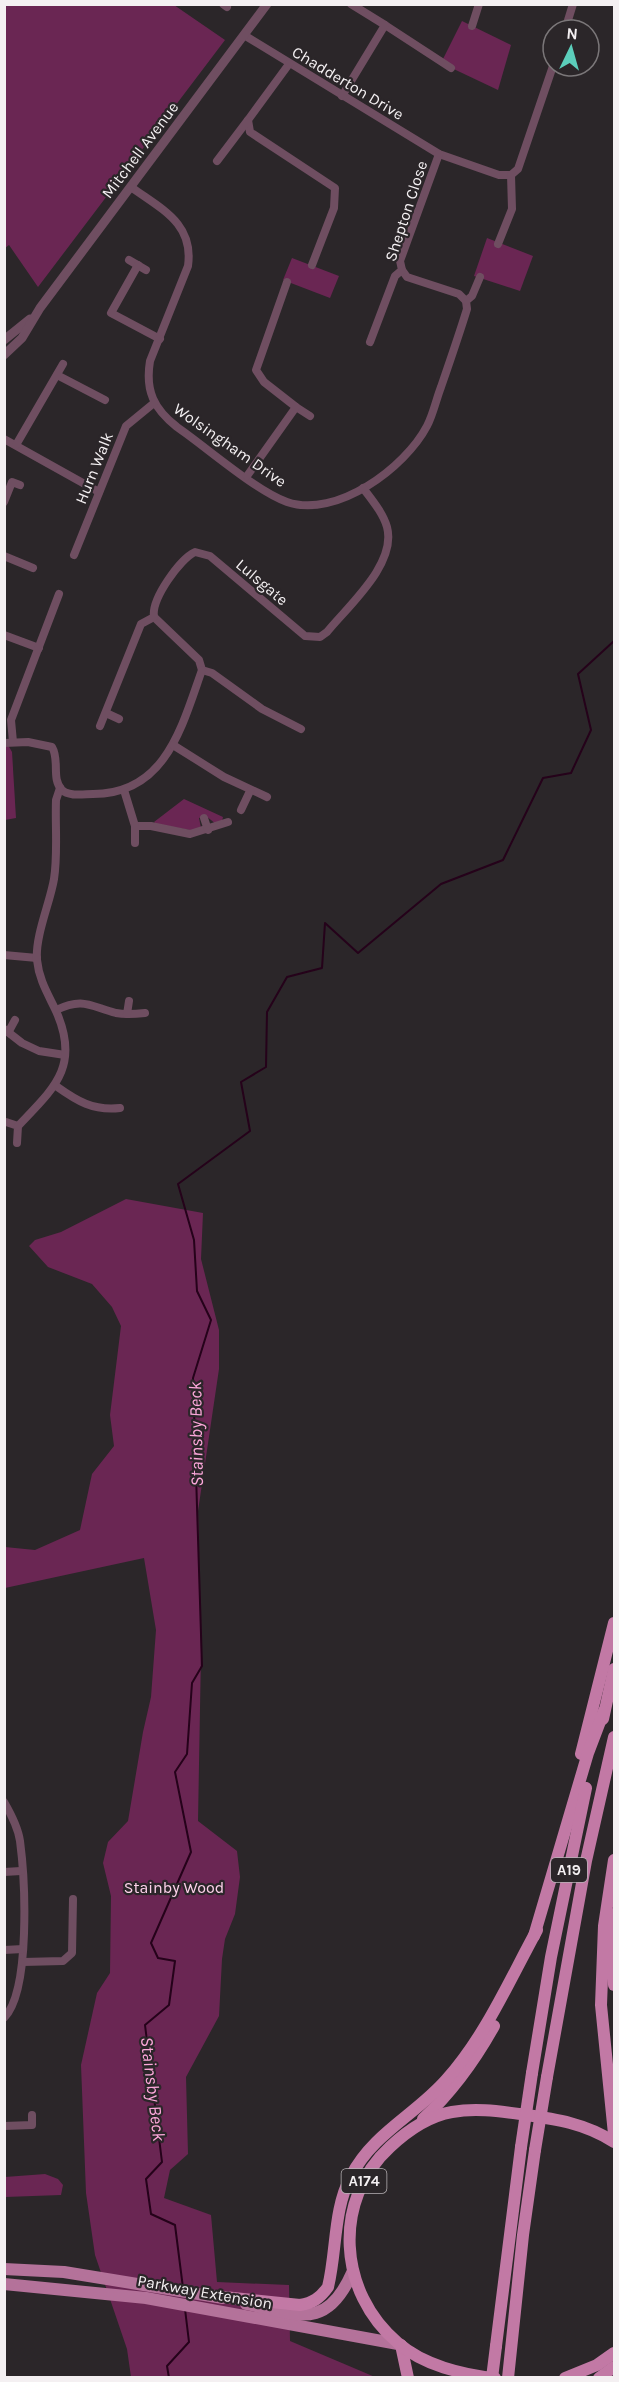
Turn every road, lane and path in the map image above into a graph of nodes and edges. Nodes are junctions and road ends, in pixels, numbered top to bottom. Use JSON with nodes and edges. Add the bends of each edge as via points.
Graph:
{"nodes":[{"id":1,"x":267,"y":4,"type":"edge"},
{"id":2,"x":351,"y":4,"type":"edge"},
{"id":3,"x":478,"y":4,"type":"edge"},
{"id":4,"x":385,"y":25,"type":"junction"},
{"id":5,"x":472,"y":26,"type":"dead end"},
{"id":6,"x":244,"y":35,"type":"junction"},
{"id":7,"x":289,"y":64,"type":"junction"},
{"id":8,"x":451,"y":68,"type":"dead end"},
{"id":9,"x":549,"y":78,"type":"edge"},
{"id":10,"x":342,"y":96,"type":"junction"},
{"id":11,"x":248,"y":120,"type":"junction"},
{"id":12,"x":439,"y":154,"type":"junction"},
{"id":13,"x":217,"y":161,"type":"dead end"},
{"id":14,"x":511,"y":175,"type":"junction"},
{"id":15,"x":131,"y":187,"type":"junction"},
{"id":16,"x":498,"y":244,"type":"dead end"},
{"id":17,"x":129,"y":260,"type":"dead end"},
{"id":18,"x":138,"y":265,"type":"junction"},
{"id":19,"x":312,"y":265,"type":"dead end"},
{"id":20,"x":146,"y":270,"type":"dead end"},
{"id":21,"x":402,"y":270,"type":"junction"},
{"id":22,"x":480,"y":277,"type":"dead end"},
{"id":23,"x":287,"y":282,"type":"dead end"},
{"id":24,"x":466,"y":301,"type":"junction"},
{"id":25,"x":36,"y":313,"type":"junction"},
{"id":26,"x":160,"y":339,"type":"junction"},
{"id":27,"x":4,"y":340,"type":"edge"},
{"id":28,"x":370,"y":342,"type":"dead end"},
{"id":29,"x":4,"y":355,"type":"edge"},
{"id":30,"x":63,"y":364,"type":"dead end"},
{"id":31,"x":57,"y":375,"type":"junction"},
{"id":32,"x":105,"y":400,"type":"dead end"},
{"id":33,"x":154,"y":403,"type":"junction"},
{"id":34,"x":296,"y":407,"type":"junction"},
{"id":35,"x":310,"y":416,"type":"dead end"},
{"id":36,"x":4,"y":439,"type":"edge"},
{"id":37,"x":16,"y":445,"type":"junction"},
{"id":38,"x":246,"y":476,"type":"junction"},
{"id":39,"x":20,"y":485,"type":"dead end"},
{"id":40,"x":363,"y":488,"type":"junction"},
{"id":41,"x":99,"y":492,"type":"junction"},
{"id":42,"x":4,"y":502,"type":"edge"},
{"id":43,"x":74,"y":555,"type":"dead end"},
{"id":44,"x":4,"y":556,"type":"edge"},
{"id":45,"x":33,"y":567,"type":"dead end"},
{"id":46,"x":59,"y":594,"type":"dead end"},
{"id":47,"x":154,"y":616,"type":"junction"},
{"id":48,"x":4,"y":635,"type":"edge"},
{"id":49,"x":39,"y":648,"type":"junction"},
{"id":50,"x":202,"y":670,"type":"junction"},
{"id":51,"x":106,"y":713,"type":"junction"},
{"id":52,"x":295,"y":713,"type":"dead end"},
{"id":53,"x":118,"y":719,"type":"dead end"},
{"id":54,"x":291,"y":723,"type":"junction"},
{"id":55,"x":100,"y":726,"type":"dead end"},
{"id":56,"x":302,"y":729,"type":"dead end"},
{"id":57,"x":9,"y":743,"type":"edge"},
{"id":58,"x":173,"y":746,"type":"junction"},
{"id":59,"x":60,"y":789,"type":"junction"},
{"id":60,"x":124,"y":790,"type":"junction"},
{"id":61,"x":250,"y":790,"type":"junction"},
{"id":62,"x":267,"y":797,"type":"dead end"},
{"id":63,"x":242,"y":810,"type":"dead end"},
{"id":64,"x":204,"y":818,"type":"dead end"},
{"id":65,"x":228,"y":822,"type":"dead end"},
{"id":66,"x":135,"y":826,"type":"junction"},
{"id":67,"x":208,"y":830,"type":"junction"},
{"id":68,"x":135,"y":843,"type":"dead end"},
{"id":69,"x":4,"y":955,"type":"edge"},
{"id":70,"x":37,"y":958,"type":"junction"},
{"id":71,"x":129,"y":1001,"type":"dead end"},
{"id":72,"x":56,"y":1010,"type":"junction"},
{"id":73,"x":145,"y":1013,"type":"dead end"},
{"id":74,"x":128,"y":1014,"type":"junction"},
{"id":75,"x":15,"y":1020,"type":"dead end"},
{"id":76,"x":7,"y":1030,"type":"edge"},
{"id":77,"x":65,"y":1054,"type":"junction"},
{"id":78,"x":56,"y":1086,"type":"junction"},
{"id":79,"x":120,"y":1108,"type":"dead end"},
{"id":80,"x":6,"y":1122,"type":"edge"},
{"id":81,"x":18,"y":1126,"type":"junction"},
{"id":82,"x":17,"y":1143,"type":"dead end"},
{"id":83,"x":615,"y":1623,"type":"edge"},
{"id":84,"x":615,"y":1669,"type":"edge"},
{"id":85,"x":604,"y":1711,"type":"junction"},
{"id":86,"x":615,"y":1737,"type":"edge"},
{"id":87,"x":4,"y":1802,"type":"edge"},
{"id":88,"x":559,"y":1851,"type":"junction"},
{"id":89,"x":615,"y":1860,"type":"edge"},
{"id":90,"x":4,"y":1872,"type":"edge"},
{"id":91,"x":21,"y":1872,"type":"junction"},
{"id":92,"x":73,"y":1899,"type":"dead end"},
{"id":93,"x":615,"y":1914,"type":"edge"},
{"id":94,"x":537,"y":1930,"type":"junction"},
{"id":95,"x":23,"y":1949,"type":"junction"},
{"id":96,"x":4,"y":1950,"type":"edge"},
{"id":97,"x":23,"y":1962,"type":"junction"},
{"id":98,"x":615,"y":1986,"type":"edge"},
{"id":99,"x":4,"y":2018,"type":"edge"},
{"id":100,"x":32,"y":2115,"type":"dead end"},
{"id":101,"x":4,"y":2126,"type":"edge"},
{"id":102,"x":414,"y":2128,"type":"junction"},
{"id":103,"x":615,"y":2134,"type":"edge"},
{"id":104,"x":615,"y":2142,"type":"edge"},
{"id":105,"x":4,"y":2268,"type":"edge"},
{"id":106,"x":353,"y":2271,"type":"junction"},
{"id":107,"x":4,"y":2284,"type":"edge"},
{"id":108,"x":211,"y":2296,"type":"junction"},
{"id":109,"x":400,"y":2344,"type":"junction"},
{"id":110,"x":615,"y":2353,"type":"edge"},
{"id":111,"x":615,"y":2367,"type":"edge"},
{"id":112,"x":408,"y":2378,"type":"edge"},
{"id":113,"x":494,"y":2378,"type":"edge"},
{"id":114,"x":508,"y":2378,"type":"edge"},
{"id":115,"x":566,"y":2378,"type":"edge"},
{"id":116,"x":599,"y":2378,"type":"edge"}],
"edges":[{"from":1,"to":6,"type":"street","name":"Mitchell Avenue"},
{"from":2,"to":4,"type":"street"},
{"from":3,"to":5,"type":"street"},
{"from":4,"to":8,"type":"street"},
{"from":4,"to":10,"type":"street"},
{"from":6,"to":7,"type":"street","name":"Chadderton Drive"},
{"from":6,"to":15,"type":"street","name":"Mitchell Avenue"},
{"from":7,"to":10,"type":"street","name":"Chadderton Drive"},
{"from":7,"to":11,"type":"street"},
{"from":9,"to":14,"type":"street","via":[[518,169]]},
{"from":10,"to":12,"type":"street","name":"Chadderton Drive"},
{"from":11,"to":13,"type":"street"},
{"from":11,"to":19,"type":"street","via":[[250,132],[335,188],[334,208]]},
{"from":12,"to":14,"type":"street","name":"Chadderton Drive","via":[[499,175]]},
{"from":12,"to":21,"type":"street","name":"Shepton Close","via":[[400,261]]},
{"from":14,"to":16,"type":"street","via":[[512,209]]},
{"from":15,"to":25,"type":"street","name":"Mitchell Avenue"},
{"from":15,"to":26,"type":"street","name":"Wolsingham Drive","via":[[174,218],[186,234],[190,251]]},
{"from":17,"to":18,"type":"street"},
{"from":18,"to":20,"type":"street"},
{"from":18,"to":26,"type":"street","via":[[111,314]]},
{"from":21,"to":24,"type":"street","via":[[407,276],[459,294]]},
{"from":21,"to":28,"type":"street","name":"Shepton Close","via":[[395,276]]},
{"from":22,"to":24,"type":"street","name":"Wolsingham Drive"},
{"from":23,"to":34,"type":"street","via":[[256,370],[264,382]]},
{"from":24,"to":40,"type":"street","name":"Wolsingham Drive","via":[[467,309],[428,424],[401,459]]},
{"from":25,"to":27,"type":"street","name":"Mitchell Avenue"},
{"from":25,"to":29,"type":"street","name":"Mitchell Avenue","via":[[22,338]]},
{"from":26,"to":33,"type":"street","name":"Wolsingham Drive","via":[[148,376]]},
{"from":30,"to":31,"type":"street"},
{"from":31,"to":32,"type":"street"},
{"from":31,"to":37,"type":"street"},
{"from":33,"to":38,"type":"street","name":"Wolsingham Drive","via":[[164,416]]},
{"from":33,"to":41,"type":"street","name":"Hurn Walk","via":[[126,426]]},
{"from":34,"to":35,"type":"street"},
{"from":34,"to":38,"type":"street"},
{"from":36,"to":37,"type":"street"},
{"from":37,"to":41,"type":"street"},
{"from":38,"to":40,"type":"street","name":"Wolsingham Drive","via":[[268,492],[305,506],[344,498]]},
{"from":39,"to":42,"type":"street","via":[[12,482]]},
{"from":40,"to":47,"type":"street","name":"Lulsgate","via":[[387,529],[387,552],[374,575],[320,637],[305,636],[203,552],[187,556],[155,601]]},
{"from":41,"to":43,"type":"street","name":"Hurn Walk"},
{"from":44,"to":45,"type":"street"},
{"from":46,"to":49,"type":"street"},
{"from":47,"to":50,"type":"street","via":[[199,660]]},
{"from":47,"to":51,"type":"street","name":"Lulsgate","via":[[141,624]]},
{"from":48,"to":49,"type":"street"},
{"from":49,"to":57,"type":"street","via":[[11,720]]},
{"from":50,"to":54,"type":"street"},
{"from":50,"to":58,"type":"street"},
{"from":51,"to":53,"type":"street"},
{"from":51,"to":55,"type":"street","name":"Lulsgate"},
{"from":52,"to":54,"type":"street"},
{"from":54,"to":56,"type":"street"},
{"from":57,"to":59,"type":"street","via":[[52,747]]},
{"from":58,"to":60,"type":"street","via":[[164,762],[147,778]]},
{"from":58,"to":61,"type":"street"},
{"from":59,"to":60,"type":"street","via":[[67,794]]},
{"from":59,"to":70,"type":"street","via":[[56,800],[55,877]]},
{"from":60,"to":66,"type":"street"},
{"from":61,"to":62,"type":"street"},
{"from":61,"to":63,"type":"street"},
{"from":64,"to":67,"type":"street"},
{"from":65,"to":67,"type":"street"},
{"from":66,"to":67,"type":"street","via":[[190,834]]},
{"from":66,"to":68,"type":"street"},
{"from":69,"to":70,"type":"street"},
{"from":70,"to":72,"type":"street","via":[[45,993]]},
{"from":71,"to":74,"type":"street"},
{"from":72,"to":74,"type":"street","via":[[71,1002],[90,1003]]},
{"from":72,"to":77,"type":"street","via":[[65,1036]]},
{"from":73,"to":74,"type":"street"},
{"from":75,"to":76,"type":"street"},
{"from":76,"to":77,"type":"street","via":[[39,1051]]},
{"from":77,"to":78,"type":"street"},
{"from":78,"to":79,"type":"street","via":[[81,1104],[102,1110]]},
{"from":78,"to":81,"type":"street"},
{"from":80,"to":81,"type":"street"},
{"from":81,"to":82,"type":"street"},
{"from":83,"to":88,"type":"highway","via":[[563,1822]]},
{"from":84,"to":85,"type":"highway","number":"A19"},
{"from":85,"to":88,"type":"highway"},
{"from":85,"to":113,"type":"highway","number":"A19","bridge":true,"via":[[551,1957],[520,2147]]},
{"from":86,"to":114,"type":"highway","number":"A19","bridge":true,"via":[[586,1861],[547,2077]]},
{"from":87,"to":91,"type":"street","via":[[20,1840]]},
{"from":88,"to":94,"type":"highway"},
{"from":89,"to":103,"type":"highway","via":[[604,1926],[601,2005]]},
{"from":90,"to":91,"type":"street"},
{"from":91,"to":95,"type":"street"},
{"from":92,"to":97,"type":"street","via":[[72,1953],[63,1961]]},
{"from":93,"to":98,"type":"highway"},
{"from":94,"to":102,"type":"highway","via":[[505,2007],[476,2058],[449,2095]]},
{"from":94,"to":108,"type":"highway","via":[[468,2054],[446,2080],[377,2139],[351,2176],[338,2213],[328,2287],[321,2296],[300,2306]]},
{"from":95,"to":96,"type":"street"},
{"from":95,"to":97,"type":"street"},
{"from":97,"to":99,"type":"street","via":[[15,1999]]},
{"from":100,"to":101,"type":"street","via":[[32,2126]]},
{"from":102,"to":104,"type":"highway","number":"A174","via":[[450,2112],[474,2109],[575,2122]]},
{"from":102,"to":106,"type":"highway","number":"A174","via":[[379,2157],[354,2202],[349,2226]]},
{"from":105,"to":108,"type":"main road","name":"Parkway Extension","via":[[64,2272]]},
{"from":106,"to":108,"type":"main road","name":"Parkway Extension","via":[[334,2305],[317,2314],[304,2315]]},
{"from":106,"to":109,"type":"highway","number":"A174","via":[[368,2307]]},
{"from":107,"to":109,"type":"main road","name":"Parkway Extension","number":"A174","via":[[146,2298]]},
{"from":109,"to":112,"type":"highway"},
{"from":109,"to":113,"type":"highway","number":"A174","via":[[445,2368]]},
{"from":110,"to":115,"type":"highway"},
{"from":111,"to":116,"type":"highway"}]}
